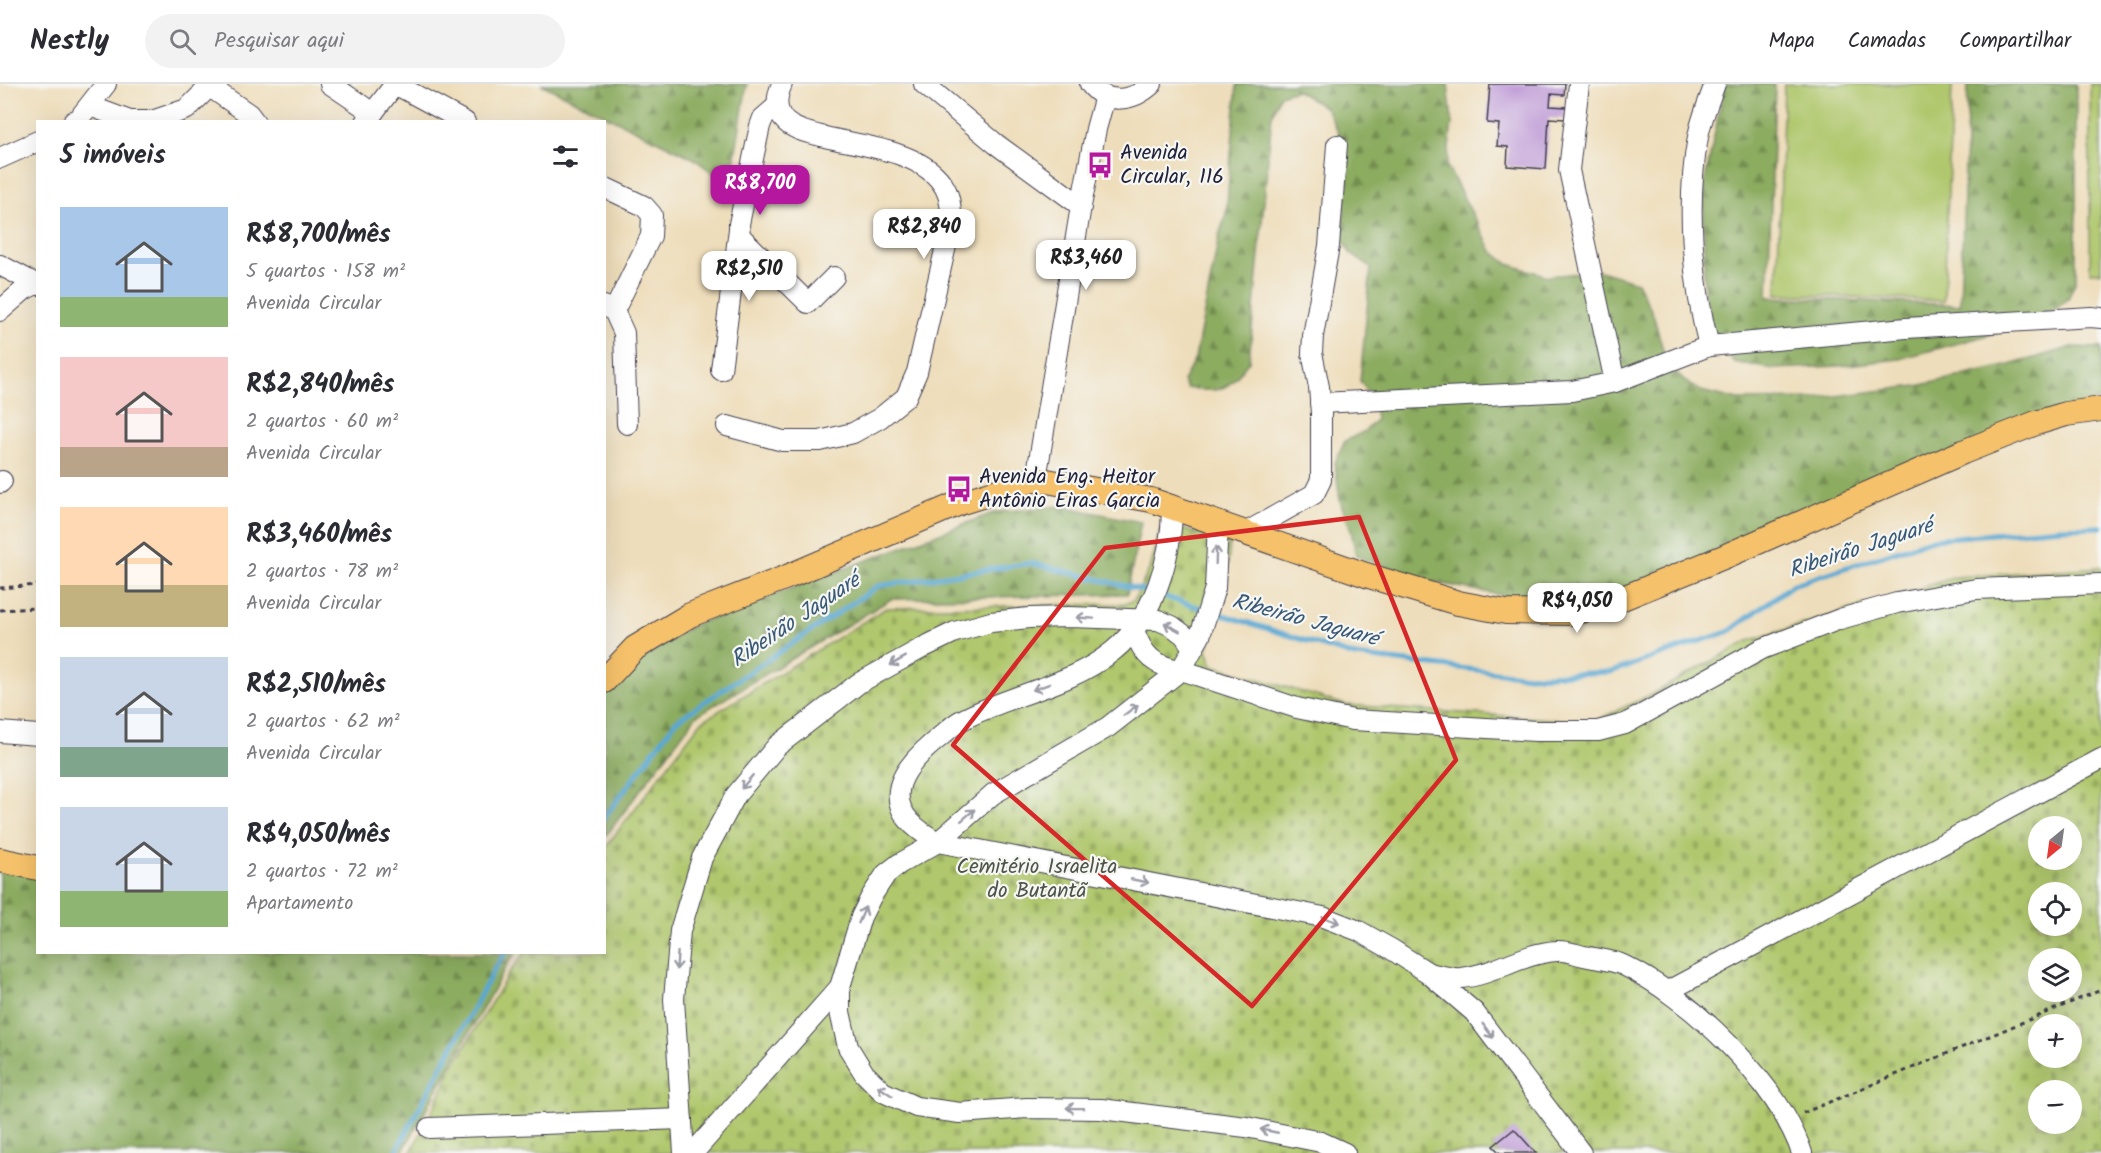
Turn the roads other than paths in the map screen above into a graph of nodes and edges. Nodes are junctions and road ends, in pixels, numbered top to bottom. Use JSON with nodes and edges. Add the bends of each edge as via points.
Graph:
{"nodes":[{"id":1,"x":106,"y":84,"type":"edge"},
{"id":2,"x":330,"y":84,"type":"edge"},
{"id":3,"x":395,"y":84,"type":"edge"},
{"id":4,"x":782,"y":84,"type":"edge"},
{"id":5,"x":924,"y":84,"type":"edge"},
{"id":6,"x":1152,"y":84,"type":"edge"},
{"id":7,"x":1579,"y":84,"type":"edge"},
{"id":8,"x":1715,"y":84,"type":"edge"},
{"id":9,"x":211,"y":85,"type":"edge"},
{"id":10,"x":1098,"y":90,"type":"edge"},
{"id":11,"x":90,"y":106,"type":"junction"},
{"id":12,"x":777,"y":106,"type":"junction"},
{"id":13,"x":370,"y":117,"type":"edge"},
{"id":14,"x":76,"y":120,"type":"edge"},
{"id":15,"x":127,"y":120,"type":"edge"},
{"id":16,"x":155,"y":120,"type":"edge"},
{"id":17,"x":254,"y":120,"type":"edge"},
{"id":18,"x":461,"y":120,"type":"edge"},
{"id":19,"x":36,"y":142,"type":"edge"},
{"id":20,"x":1337,"y":145,"type":"dead end"},
{"id":21,"x":0,"y":158,"type":"edge"},
{"id":22,"x":606,"y":188,"type":"edge"},
{"id":23,"x":1081,"y":206,"type":"junction"},
{"id":24,"x":739,"y":229,"type":"junction"},
{"id":25,"x":0,"y":265,"type":"edge"},
{"id":26,"x":834,"y":277,"type":"dead end"},
{"id":27,"x":36,"y":283,"type":"edge"},
{"id":28,"x":36,"y":284,"type":"edge"},
{"id":29,"x":609,"y":308,"type":"edge"},
{"id":30,"x":0,"y":311,"type":"edge"},
{"id":31,"x":2101,"y":318,"type":"edge"},
{"id":32,"x":1709,"y":346,"type":"junction"},
{"id":33,"x":721,"y":370,"type":"dead end"},
{"id":34,"x":1615,"y":382,"type":"junction"},
{"id":35,"x":1320,"y":403,"type":"junction"},
{"id":36,"x":2101,"y":409,"type":"edge"},
{"id":37,"x":627,"y":424,"type":"dead end"},
{"id":38,"x":727,"y":426,"type":"dead end"},
{"id":39,"x":1036,"y":478,"type":"junction"},
{"id":40,"x":1172,"y":507,"type":"junction"},
{"id":41,"x":1218,"y":523,"type":"junction"},
{"id":42,"x":1245,"y":533,"type":"junction"},
{"id":43,"x":2101,"y":584,"type":"edge"},
{"id":44,"x":1143,"y":617,"type":"junction"},
{"id":45,"x":1196,"y":642,"type":"junction"},
{"id":46,"x":1181,"y":670,"type":"junction"},
{"id":47,"x":606,"y":679,"type":"edge"},
{"id":48,"x":0,"y":732,"type":"edge"},
{"id":49,"x":36,"y":735,"type":"edge"},
{"id":50,"x":2101,"y":759,"type":"edge"},
{"id":51,"x":938,"y":843,"type":"junction"},
{"id":52,"x":0,"y":860,"type":"edge"},
{"id":53,"x":36,"y":868,"type":"edge"},
{"id":54,"x":1427,"y":972,"type":"junction"},
{"id":55,"x":840,"y":987,"type":"junction"},
{"id":56,"x":1668,"y":991,"type":"junction"},
{"id":57,"x":682,"y":1119,"type":"junction"},
{"id":58,"x":429,"y":1128,"type":"dead end"},
{"id":59,"x":684,"y":1153,"type":"edge"},
{"id":60,"x":693,"y":1153,"type":"edge"},
{"id":61,"x":1345,"y":1153,"type":"edge"},
{"id":62,"x":1581,"y":1153,"type":"edge"},
{"id":63,"x":1802,"y":1153,"type":"edge"}],
"edges":[{"from":1,"to":11,"type":"street"},
{"from":2,"to":13,"type":"street"},
{"from":3,"to":13,"type":"street"},
{"from":3,"to":18,"type":"street"},
{"from":4,"to":12,"type":"street"},
{"from":5,"to":23,"type":"street","via":[[996,144]]},
{"from":6,"to":10,"type":"street","via":[[1131,98],[1118,99]]},
{"from":7,"to":34,"type":"street","via":[[1569,170]]},
{"from":8,"to":32,"type":"street","via":[[1698,135],[1691,199],[1701,309]]},
{"from":9,"to":16,"type":"street","via":[[187,108]]},
{"from":9,"to":17,"type":"street"},
{"from":10,"to":23,"type":"street","via":[[1096,129]]},
{"from":11,"to":14,"type":"street"},
{"from":11,"to":15,"type":"street"},
{"from":12,"to":24,"type":"street","via":[[760,126]]},
{"from":12,"to":38,"type":"street","via":[[786,122],[801,130],[893,153],[924,166],[945,186],[951,224],[917,372],[906,397],[853,433],[820,441],[783,441]]},
{"from":19,"to":21,"type":"street"},
{"from":20,"to":35,"type":"street","via":[[1329,246],[1313,336]]},
{"from":22,"to":29,"type":"street","via":[[644,206],[652,215],[651,237]]},
{"from":23,"to":39,"type":"street"},
{"from":24,"to":26,"type":"street","via":[[740,236],[808,303]]},
{"from":24,"to":33,"type":"street"},
{"from":25,"to":27,"type":"street"},
{"from":28,"to":30,"type":"street"},
{"from":29,"to":37,"type":"street","via":[[624,333]]},
{"from":31,"to":32,"type":"street","via":[[1906,328]]},
{"from":32,"to":34,"type":"street"},
{"from":34,"to":35,"type":"street","via":[[1572,391]]},
{"from":35,"to":42,"type":"street","via":[[1321,480],[1317,489]]},
{"from":36,"to":42,"type":"main road","via":[[2036,423],[1716,561],[1613,602],[1574,613],[1506,612],[1458,603]]},
{"from":39,"to":40,"type":"main road"},
{"from":39,"to":47,"type":"main road","via":[[962,502],[690,615],[635,648]]},
{"from":40,"to":41,"type":"main road"},
{"from":40,"to":44,"type":"street","via":[[1164,565]]},
{"from":41,"to":42,"type":"main road"},
{"from":45,"to":41,"type":"street","one_way":true,"via":[[1215,588]]},
{"from":43,"to":46,"type":"street","via":[[1976,589],[1897,603],[1840,619],[1762,649],[1625,724],[1598,731],[1353,720],[1297,708]]},
{"from":45,"to":44,"type":"street","one_way":true,"via":[[1172,626]]},
{"from":44,"to":46,"type":"street","via":[[1140,646],[1150,659]]},
{"from":44,"to":51,"type":"street","one_way":true,"via":[[1113,651],[1078,674],[957,722],[917,756],[900,784],[900,808],[909,822]]},
{"from":44,"to":57,"type":"street","one_way":true,"via":[[1029,618],[991,622],[955,632],[860,683],[777,746],[736,795],[702,858],[680,931],[674,999]]},
{"from":45,"to":46,"type":"street"},
{"from":51,"to":46,"type":"street","one_way":true,"via":[[993,794],[1108,727]]},
{"from":48,"to":49,"type":"street"},
{"from":50,"to":56,"type":"street"},
{"from":51,"to":54,"type":"street","one_way":true,"via":[[1323,917],[1359,931]]},
{"from":55,"to":51,"type":"street","one_way":true,"via":[[861,917],[886,874]]},
{"from":52,"to":53,"type":"main road"},
{"from":54,"to":56,"type":"street","via":[[1460,979],[1526,956],[1559,951],[1622,964]]},
{"from":54,"to":62,"type":"street","one_way":true,"via":[[1474,1012]]},
{"from":55,"to":60,"type":"street"},
{"from":61,"to":55,"type":"street","one_way":true,"via":[[1321,1142],[1246,1127],[1101,1109],[1027,1108],[960,1113],[916,1107],[883,1092],[864,1073],[848,1047],[840,1012]]},
{"from":56,"to":63,"type":"street","via":[[1739,1056],[1770,1091]]},
{"from":57,"to":58,"type":"street"},
{"from":57,"to":59,"type":"street"}]}
